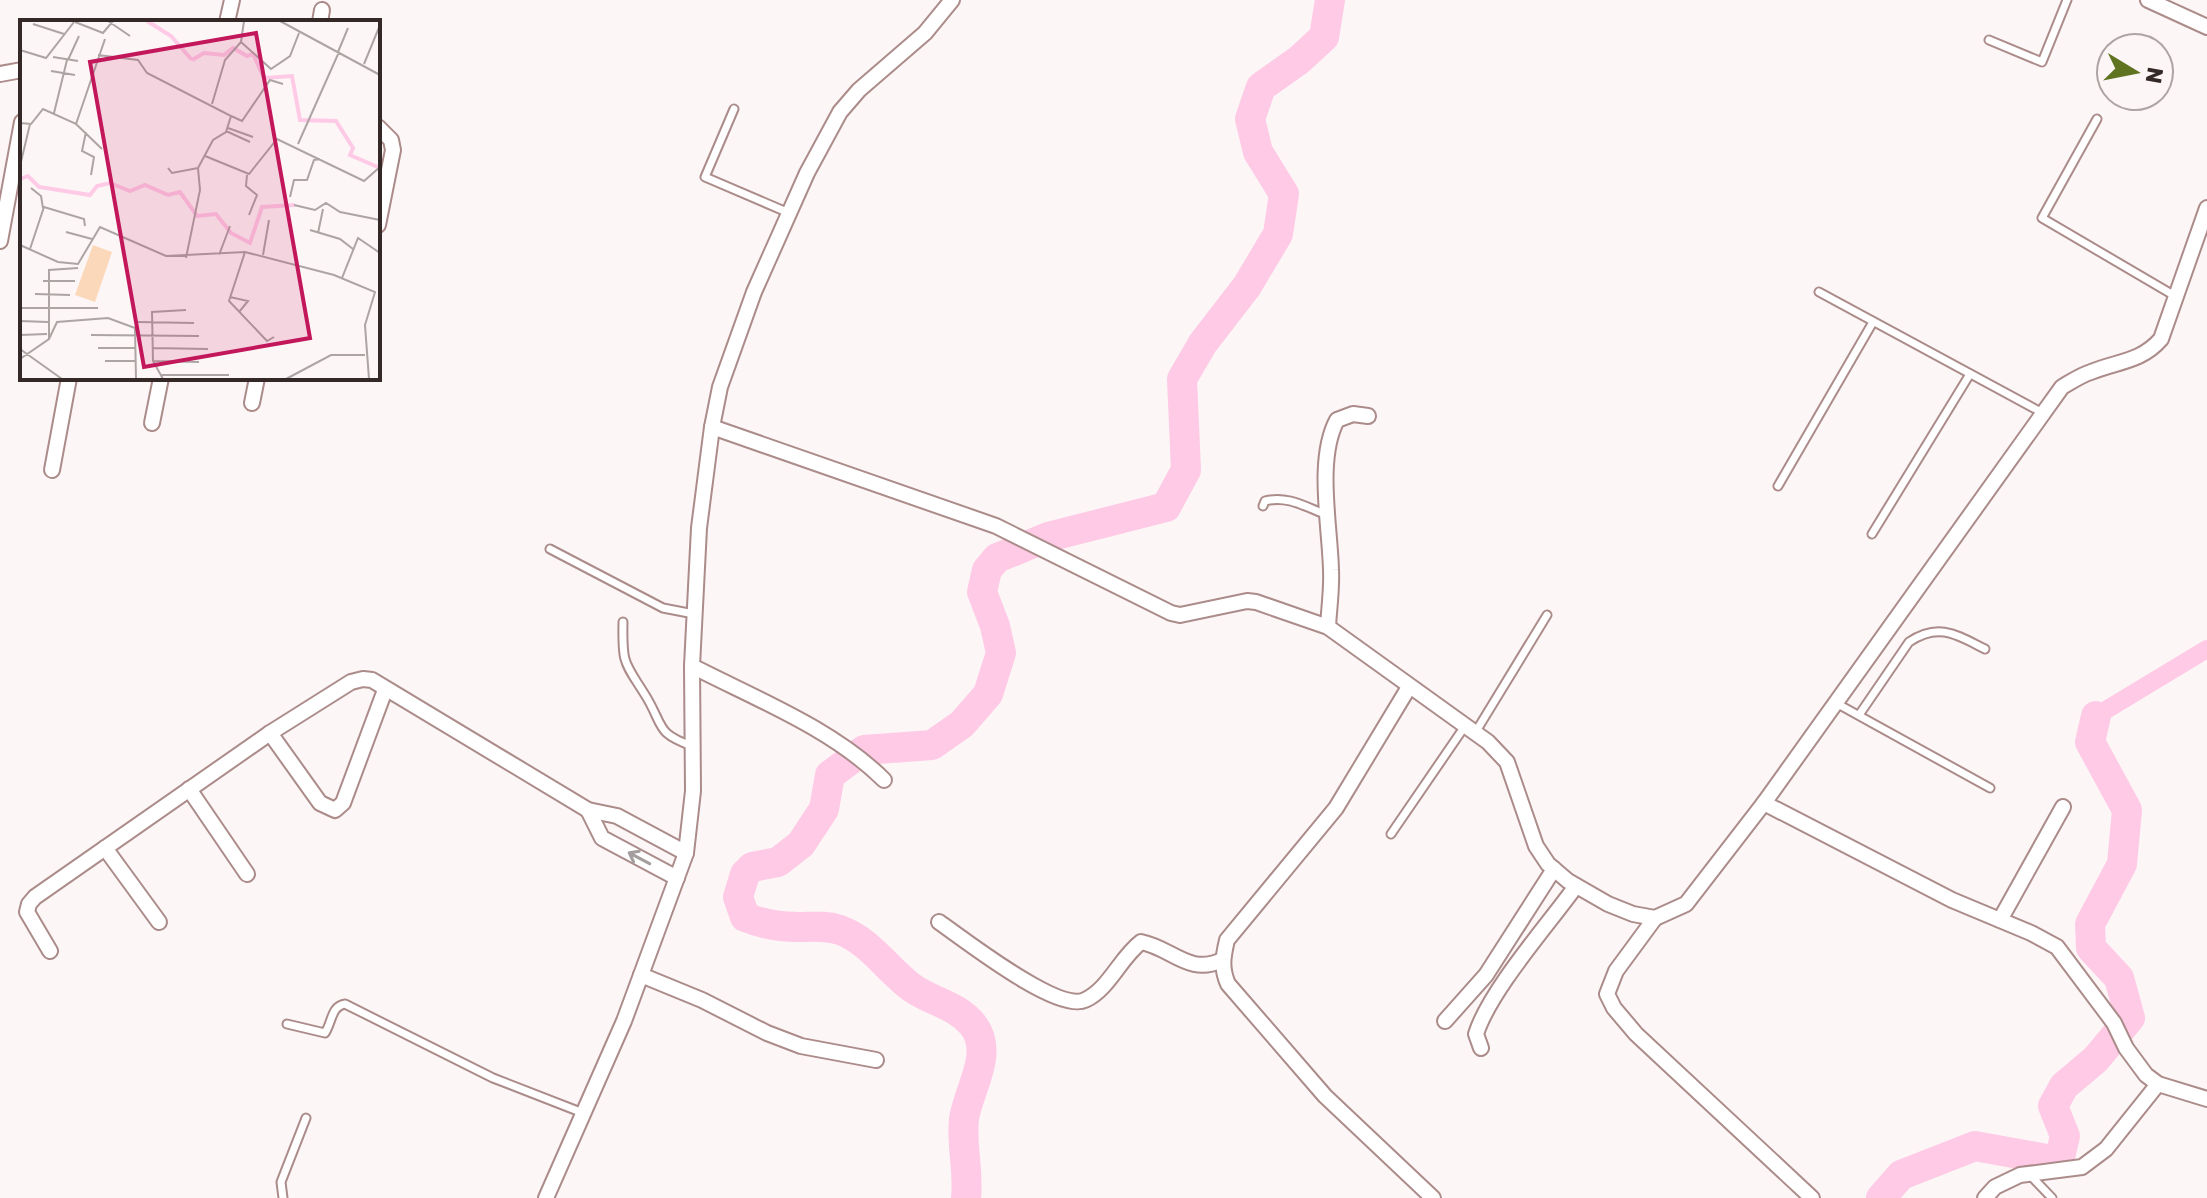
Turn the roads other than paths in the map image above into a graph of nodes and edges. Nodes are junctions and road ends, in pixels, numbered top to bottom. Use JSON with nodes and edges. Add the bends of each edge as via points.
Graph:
{"nodes":[{"id":1,"x":232,"y":0,"type":"edge"},
{"id":2,"x":952,"y":0,"type":"edge"},
{"id":3,"x":2067,"y":0,"type":"edge"},
{"id":4,"x":2148,"y":0,"type":"edge"},
{"id":5,"x":227,"y":20,"type":"edge"},
{"id":6,"x":2207,"y":27,"type":"edge"},
{"id":7,"x":1989,"y":40,"type":"dead end"},
{"id":8,"x":20,"y":70,"type":"edge"},
{"id":9,"x":0,"y":74,"type":"edge"},
{"id":10,"x":734,"y":109,"type":"dead end"},
{"id":11,"x":2097,"y":119,"type":"dead end"},
{"id":12,"x":380,"y":129,"type":"edge"},
{"id":13,"x":20,"y":133,"type":"edge"},
{"id":14,"x":2207,"y":208,"type":"edge"},
{"id":15,"x":789,"y":213,"type":"junction"},
{"id":16,"x":380,"y":215,"type":"edge"},
{"id":17,"x":0,"y":241,"type":"edge"},
{"id":18,"x":1819,"y":292,"type":"dead end"},
{"id":19,"x":2177,"y":297,"type":"junction"},
{"id":20,"x":1873,"y":322,"type":"junction"},
{"id":21,"x":1970,"y":374,"type":"junction"},
{"id":22,"x":69,"y":380,"type":"edge"},
{"id":23,"x":161,"y":380,"type":"edge"},
{"id":24,"x":257,"y":380,"type":"edge"},
{"id":25,"x":252,"y":403,"type":"dead end"},
{"id":26,"x":2041,"y":412,"type":"junction"},
{"id":27,"x":1368,"y":416,"type":"dead end"},
{"id":28,"x":152,"y":423,"type":"dead end"},
{"id":29,"x":712,"y":427,"type":"junction"},
{"id":30,"x":52,"y":470,"type":"dead end"},
{"id":31,"x":1778,"y":486,"type":"dead end"},
{"id":32,"x":1263,"y":506,"type":"dead end"},
{"id":33,"x":1329,"y":516,"type":"junction"},
{"id":34,"x":1872,"y":534,"type":"dead end"},
{"id":35,"x":550,"y":549,"type":"dead end"},
{"id":36,"x":694,"y":614,"type":"junction"},
{"id":37,"x":1547,"y":615,"type":"dead end"},
{"id":38,"x":623,"y":622,"type":"dead end"},
{"id":39,"x":1328,"y":627,"type":"junction"},
{"id":40,"x":1985,"y":649,"type":"dead end"},
{"id":41,"x":692,"y":666,"type":"junction"},
{"id":42,"x":1409,"y":687,"type":"junction"},
{"id":43,"x":385,"y":690,"type":"junction"},
{"id":44,"x":1836,"y":703,"type":"junction"},
{"id":45,"x":1859,"y":715,"type":"junction"},
{"id":46,"x":1470,"y":730,"type":"junction"},
{"id":47,"x":270,"y":733,"type":"junction"},
{"id":48,"x":692,"y":746,"type":"junction"},
{"id":49,"x":884,"y":780,"type":"dead end"},
{"id":50,"x":1990,"y":788,"type":"dead end"},
{"id":51,"x":189,"y":789,"type":"junction"},
{"id":52,"x":1764,"y":803,"type":"junction"},
{"id":53,"x":2063,"y":807,"type":"dead end"},
{"id":54,"x":588,"y":810,"type":"junction"},
{"id":55,"x":1391,"y":834,"type":"dead end"},
{"id":56,"x":105,"y":848,"type":"junction"},
{"id":57,"x":686,"y":853,"type":"junction"},
{"id":58,"x":1554,"y":869,"type":"junction"},
{"id":59,"x":247,"y":874,"type":"dead end"},
{"id":60,"x":677,"y":878,"type":"junction"},
{"id":61,"x":1576,"y":886,"type":"junction"},
{"id":62,"x":1655,"y":918,"type":"junction"},
{"id":63,"x":2000,"y":920,"type":"junction"},
{"id":64,"x":159,"y":922,"type":"dead end"},
{"id":65,"x":939,"y":922,"type":"dead end"},
{"id":66,"x":50,"y":951,"type":"dead end"},
{"id":67,"x":1222,"y":960,"type":"junction"},
{"id":68,"x":641,"y":975,"type":"junction"},
{"id":69,"x":1445,"y":1021,"type":"dead end"},
{"id":70,"x":287,"y":1024,"type":"dead end"},
{"id":71,"x":1481,"y":1048,"type":"dead end"},
{"id":72,"x":876,"y":1060,"type":"dead end"},
{"id":73,"x":2158,"y":1084,"type":"junction"},
{"id":74,"x":2207,"y":1099,"type":"edge"},
{"id":75,"x":583,"y":1113,"type":"junction"},
{"id":76,"x":306,"y":1118,"type":"dead end"},
{"id":77,"x":2029,"y":1174,"type":"junction"},
{"id":78,"x":552,"y":1196,"type":"edge"},
{"id":79,"x":283,"y":1198,"type":"edge"},
{"id":80,"x":1433,"y":1198,"type":"edge"},
{"id":81,"x":1812,"y":1198,"type":"edge"},
{"id":82,"x":1985,"y":1198,"type":"edge"},
{"id":83,"x":2052,"y":1198,"type":"edge"}],
"edges":[{"from":1,"to":5,"type":"street"},
{"from":2,"to":15,"type":"street","via":[[925,33],[840,112]]},
{"from":3,"to":7,"type":"lane","via":[[2042,62]]},
{"from":4,"to":6,"type":"street"},
{"from":8,"to":9,"type":"street"},
{"from":10,"to":15,"type":"lane","via":[[705,177]]},
{"from":11,"to":19,"type":"lane","via":[[2042,218]]},
{"from":12,"to":16,"type":"street","via":[[393,150]]},
{"from":13,"to":17,"type":"street"},
{"from":14,"to":19,"type":"street"},
{"from":15,"to":29,"type":"street","via":[[754,292],[720,387]]},
{"from":18,"to":20,"type":"lane"},
{"from":19,"to":26,"type":"street","via":[[2161,339],[2150,352],[2086,373],[2062,387]]},
{"from":20,"to":21,"type":"lane"},
{"from":20,"to":31,"type":"lane"},
{"from":21,"to":26,"type":"lane"},
{"from":21,"to":34,"type":"lane"},
{"from":22,"to":30,"type":"street"},
{"from":23,"to":28,"type":"street"},
{"from":24,"to":25,"type":"street"},
{"from":26,"to":44,"type":"street"},
{"from":27,"to":33,"type":"street","via":[[1337,420],[1329,436]]},
{"from":29,"to":36,"type":"street"},
{"from":29,"to":39,"type":"street","via":[[996,526],[1171,613],[1247,601]]},
{"from":32,"to":33,"type":"lane","via":[[1272,499],[1289,499]]},
{"from":33,"to":39,"type":"street"},
{"from":35,"to":36,"type":"lane","via":[[663,608]]},
{"from":36,"to":41,"type":"street"},
{"from":37,"to":46,"type":"lane"},
{"from":38,"to":48,"type":"lane","via":[[622,656],[633,680],[664,733]]},
{"from":39,"to":42,"type":"street"},
{"from":40,"to":45,"type":"lane","via":[[1950,632],[1920,634]]},
{"from":41,"to":48,"type":"street"},
{"from":41,"to":49,"type":"street","via":[[833,739]]},
{"from":42,"to":46,"type":"street"},
{"from":42,"to":67,"type":"street","via":[[1336,808],[1227,940]]},
{"from":43,"to":47,"type":"street","via":[[372,680],[351,682]]},
{"from":43,"to":47,"type":"street","via":[[343,803],[335,810],[320,803]]},
{"from":43,"to":54,"type":"street"},
{"from":44,"to":45,"type":"lane"},
{"from":44,"to":52,"type":"street"},
{"from":45,"to":50,"type":"lane"},
{"from":46,"to":55,"type":"lane"},
{"from":46,"to":58,"type":"street","via":[[1507,762],[1536,846]]},
{"from":47,"to":51,"type":"street"},
{"from":48,"to":57,"type":"street"},
{"from":51,"to":56,"type":"street"},
{"from":51,"to":59,"type":"street"},
{"from":52,"to":62,"type":"street","via":[[1686,904]]},
{"from":52,"to":63,"type":"street"},
{"from":53,"to":63,"type":"street"},
{"from":54,"to":57,"type":"street","via":[[617,816]]},
{"from":60,"to":54,"type":"street","one_way":true,"via":[[602,838]]},
{"from":56,"to":64,"type":"street"},
{"from":56,"to":66,"type":"street","via":[[29,904],[27,912]]},
{"from":57,"to":60,"type":"street"},
{"from":58,"to":61,"type":"street"},
{"from":58,"to":69,"type":"street","via":[[1486,975]]},
{"from":60,"to":68,"type":"street"},
{"from":61,"to":62,"type":"street","via":[[1608,904]]},
{"from":61,"to":71,"type":"street","via":[[1483,1017],[1476,1034]]},
{"from":62,"to":81,"type":"street","via":[[1616,971],[1607,994],[1614,1008]]},
{"from":63,"to":73,"type":"street","via":[[2057,947],[2114,1023],[2126,1048]]},
{"from":65,"to":67,"type":"street","via":[[1043,993],[1066,1002],[1095,994],[1141,942],[1195,965]]},
{"from":67,"to":80,"type":"street","via":[[1228,984],[1325,1096]]},
{"from":68,"to":72,"type":"street","via":[[801,1046]]},
{"from":68,"to":75,"type":"street"},
{"from":70,"to":75,"type":"lane","via":[[325,1033],[335,1009],[345,1004],[493,1078]]},
{"from":73,"to":74,"type":"street"},
{"from":73,"to":77,"type":"street","via":[[2106,1149],[2087,1164]]},
{"from":75,"to":78,"type":"street"},
{"from":76,"to":79,"type":"lane","via":[[281,1182]]},
{"from":77,"to":82,"type":"street","via":[[1995,1187]]},
{"from":77,"to":83,"type":"lane"}]}
